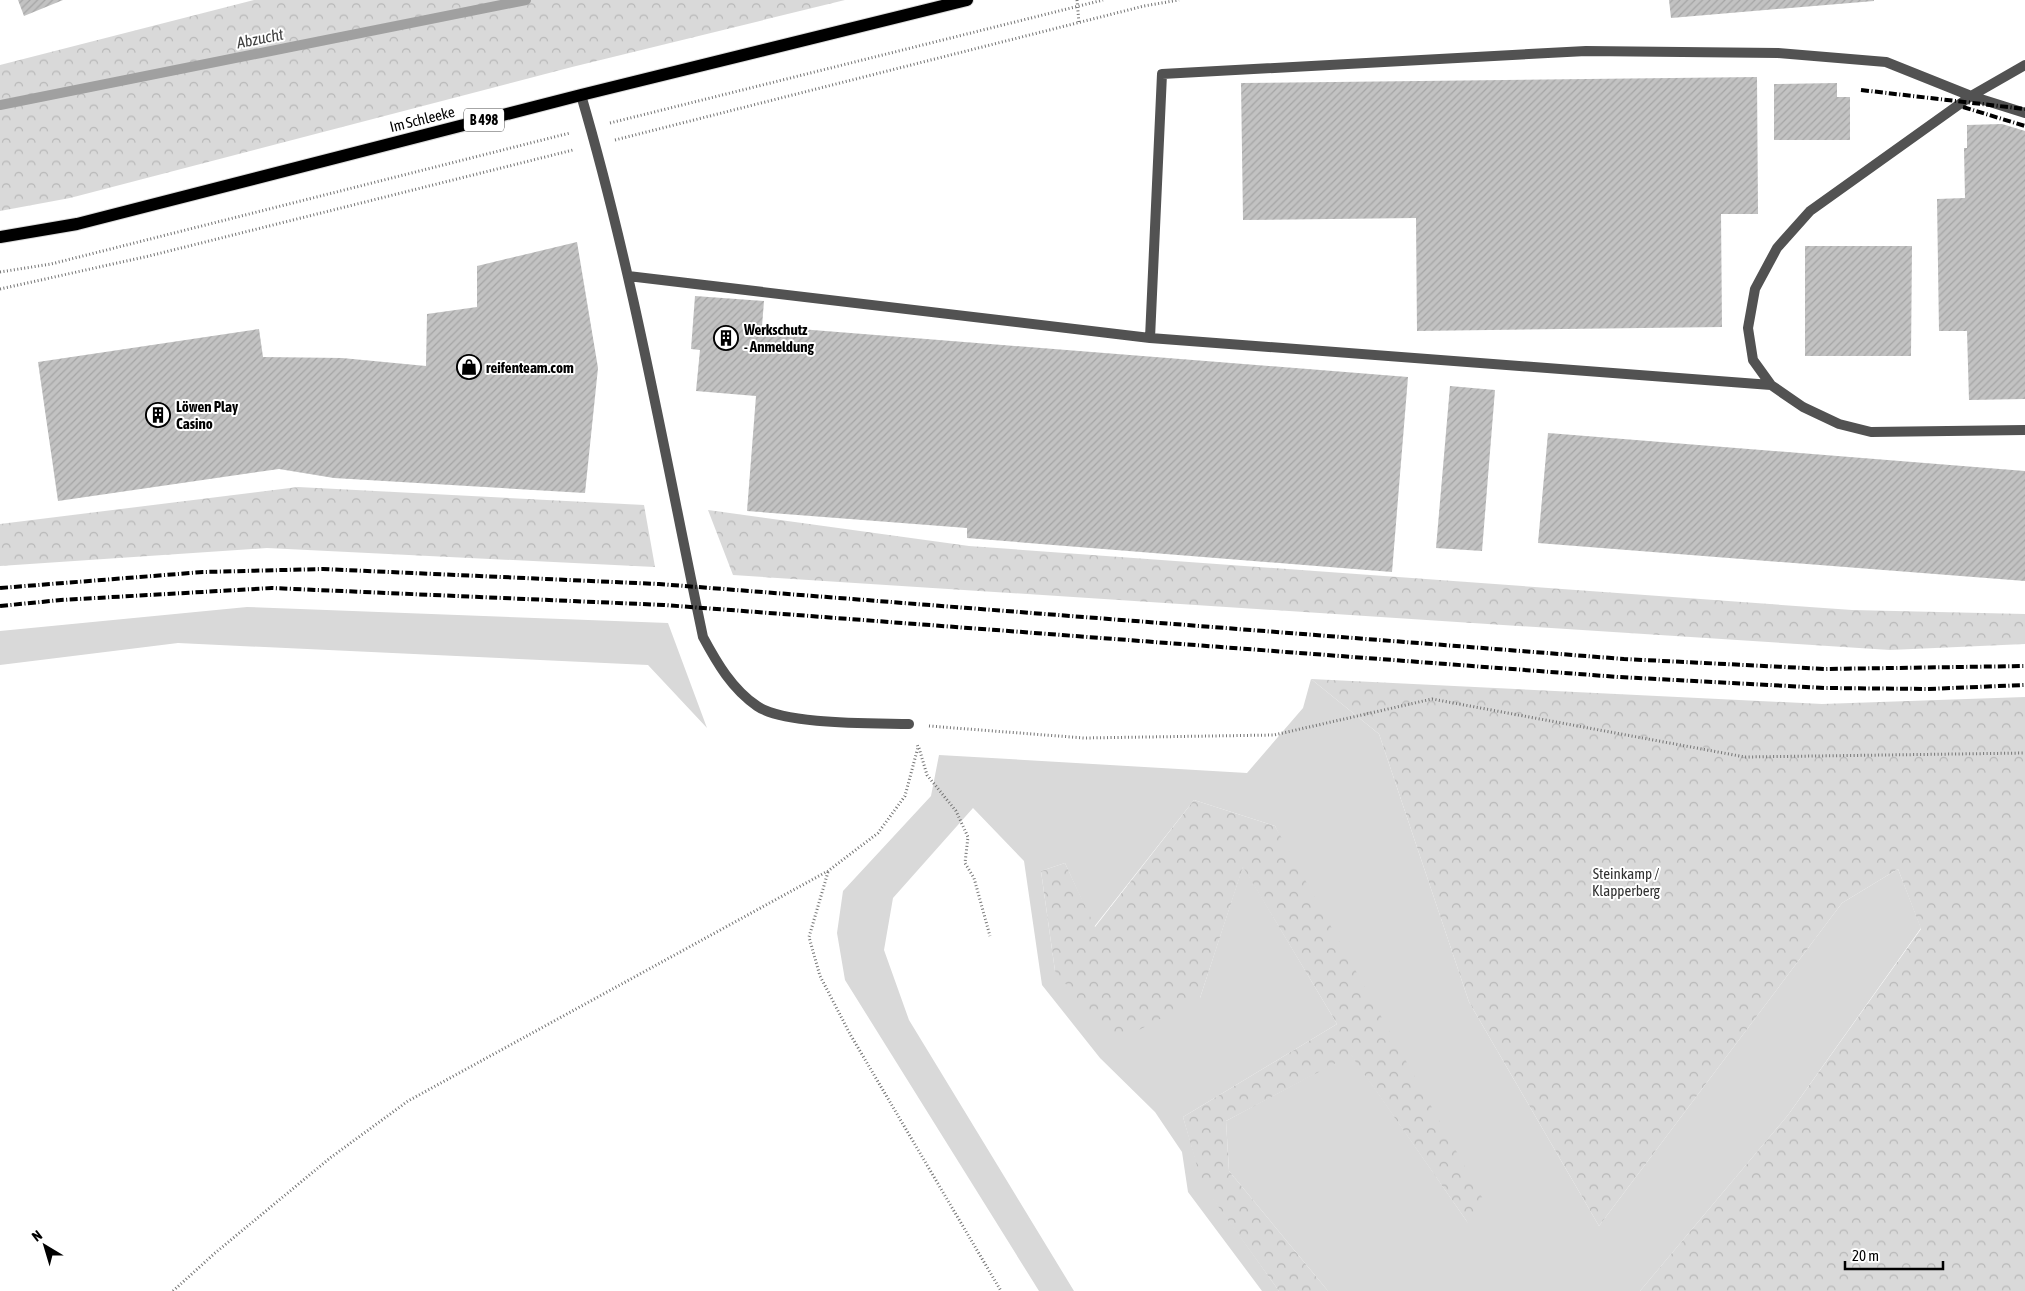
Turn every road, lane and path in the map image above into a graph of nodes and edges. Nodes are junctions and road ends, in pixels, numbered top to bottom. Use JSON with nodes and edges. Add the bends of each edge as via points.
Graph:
{"nodes":[{"id":1,"x":967,"y":0,"type":"edge"},
{"id":2,"x":1077,"y":0,"type":"edge"},
{"id":3,"x":1103,"y":0,"type":"edge"},
{"id":4,"x":1078,"y":6,"type":"junction"},
{"id":5,"x":1079,"y":24,"type":"dead end"},
{"id":6,"x":2025,"y":65,"type":"edge"},
{"id":7,"x":581,"y":95,"type":"junction"},
{"id":8,"x":1971,"y":96,"type":"junction"},
{"id":9,"x":2025,"y":113,"type":"edge"},
{"id":10,"x":590,"y":128,"type":"junction"},
{"id":11,"x":0,"y":237,"type":"edge"},
{"id":12,"x":0,"y":272,"type":"edge"},
{"id":13,"x":628,"y":276,"type":"junction"},
{"id":14,"x":1150,"y":338,"type":"junction"},
{"id":15,"x":1771,"y":385,"type":"junction"},
{"id":16,"x":2025,"y":430,"type":"edge"},
{"id":17,"x":909,"y":724,"type":"junction"},
{"id":18,"x":918,"y":747,"type":"junction"},
{"id":19,"x":2025,"y":753,"type":"edge"},
{"id":20,"x":828,"y":871,"type":"junction"},
{"id":21,"x":990,"y":936,"type":"dead end"},
{"id":22,"x":173,"y":1291,"type":"edge"},
{"id":23,"x":1001,"y":1291,"type":"edge"}],
"edges":[{"from":1,"to":7,"type":"main road","name":"Im Schleeke","number":"B 498"},
{"from":2,"to":4,"type":"path"},
{"from":3,"to":4,"type":"path"},
{"from":4,"to":5,"type":"path"},
{"from":4,"to":10,"type":"path"},
{"from":6,"to":8,"type":"lane"},
{"from":7,"to":10,"type":"lane"},
{"from":7,"to":11,"type":"main road","name":"Im Schleeke","number":"B 498","via":[[77,224]]},
{"from":8,"to":9,"type":"lane"},
{"from":8,"to":14,"type":"lane","via":[[1886,62],[1778,53],[1586,51],[1162,74]]},
{"from":8,"to":15,"type":"lane","via":[[1810,211],[1777,248],[1756,289],[1748,328],[1753,360]]},
{"from":10,"to":12,"type":"path","via":[[51,264]]},
{"from":10,"to":13,"type":"lane"},
{"from":13,"to":14,"type":"lane"},
{"from":13,"to":17,"type":"lane","via":[[703,637],[716,662],[758,707],[793,719]]},
{"from":14,"to":15,"type":"lane"},
{"from":15,"to":16,"type":"lane","via":[[1802,408],[1839,424],[1871,432]]},
{"from":17,"to":18,"type":"path"},
{"from":17,"to":19,"type":"path","via":[[1084,738],[1274,735],[1432,699],[1745,757]]},
{"from":18,"to":20,"type":"path","via":[[905,796],[878,833]]},
{"from":18,"to":21,"type":"path","via":[[927,775],[956,810],[968,837],[965,863],[974,878]]},
{"from":20,"to":22,"type":"path","via":[[408,1101],[330,1158]]},
{"from":20,"to":23,"type":"path","via":[[809,937],[820,976],[850,1034]]}]}
